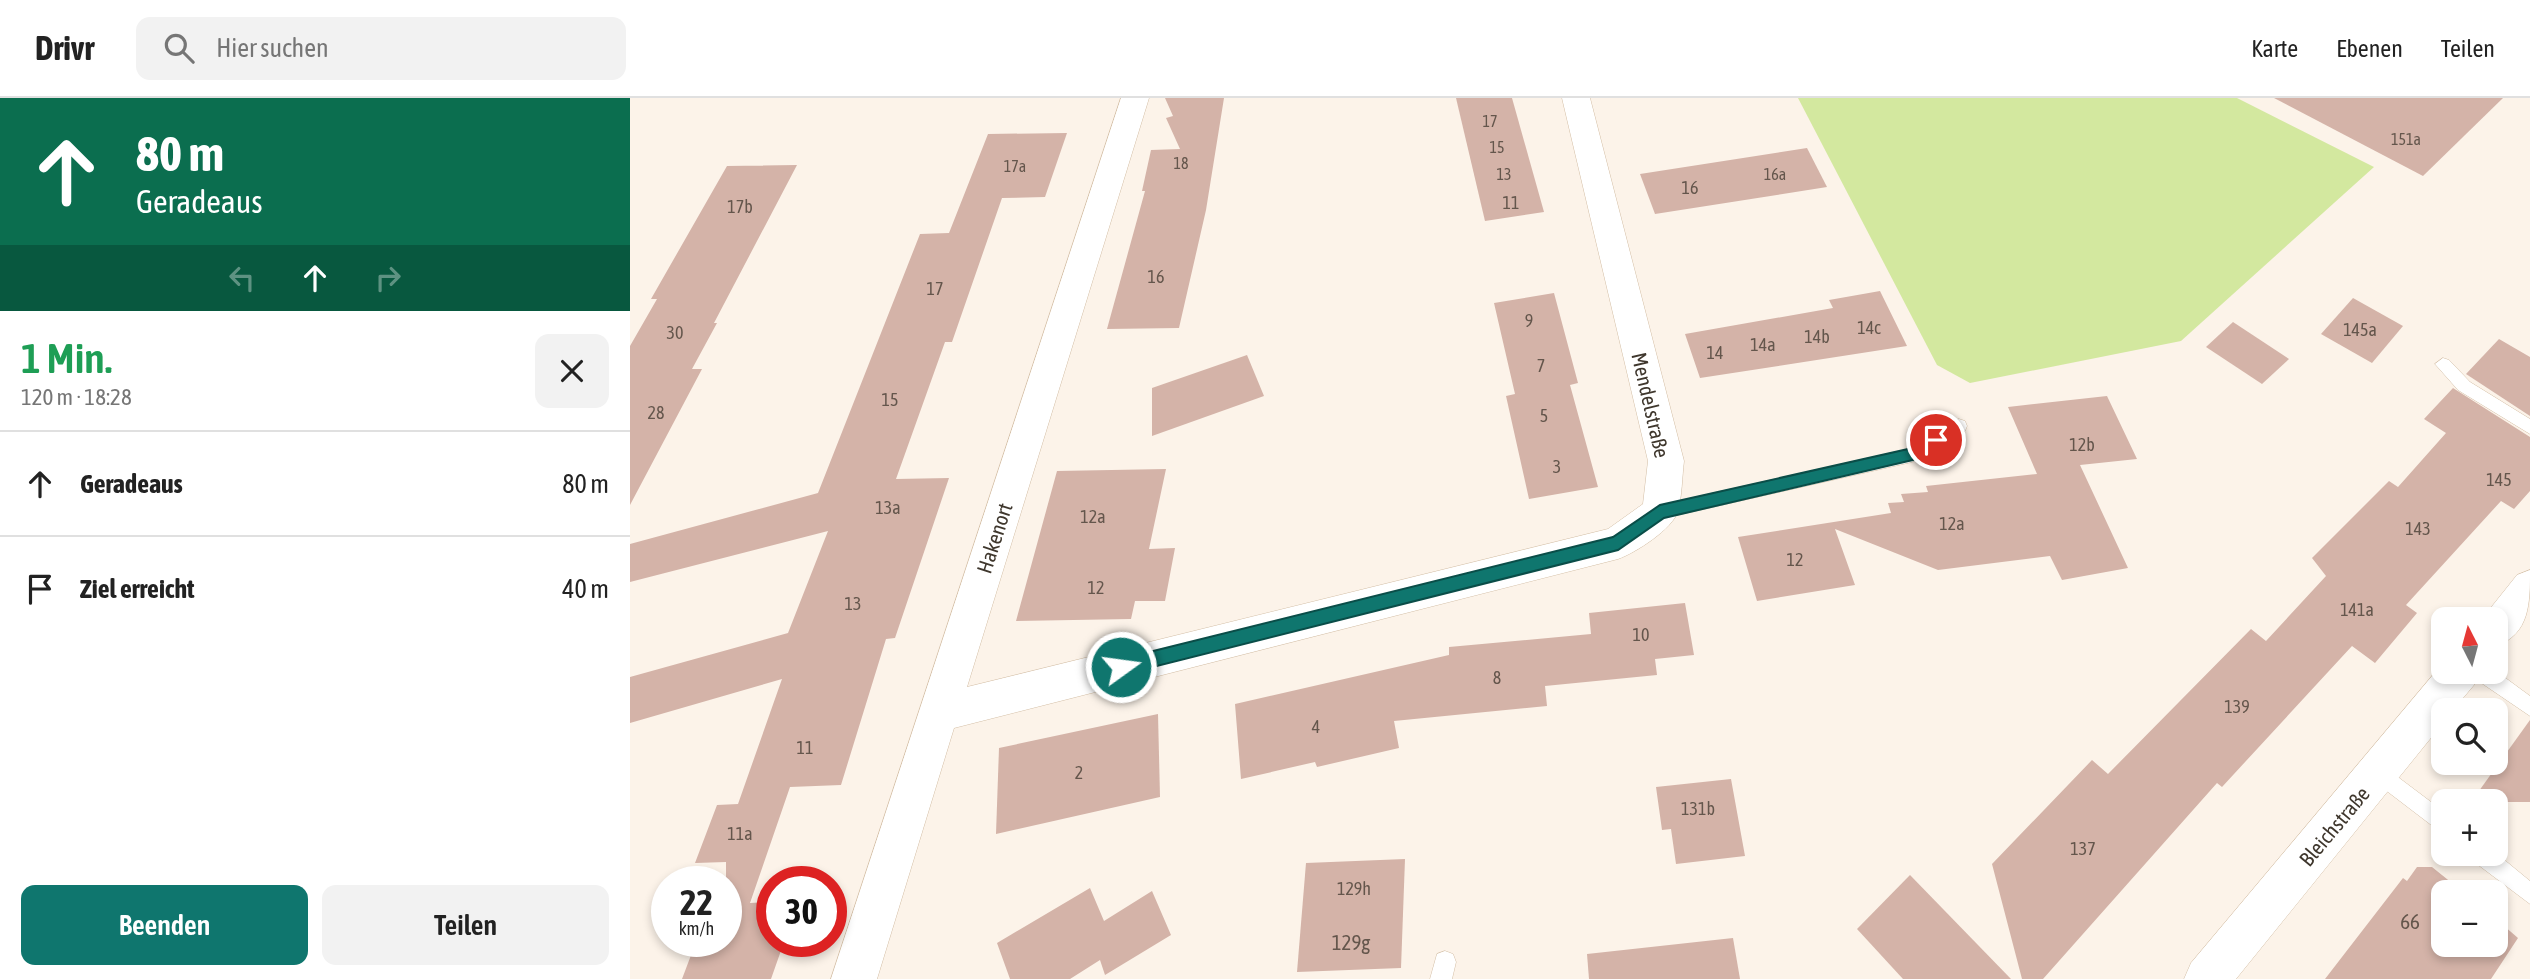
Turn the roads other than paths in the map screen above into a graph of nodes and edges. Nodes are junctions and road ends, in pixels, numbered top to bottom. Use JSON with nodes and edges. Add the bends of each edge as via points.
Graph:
{"nodes":[{"id":1,"x":1135,"y":98,"type":"edge"},
{"id":2,"x":1576,"y":98,"type":"edge"},
{"id":3,"x":2443,"y":364,"type":"dead end"},
{"id":4,"x":1959,"y":426,"type":"dead end"},
{"id":5,"x":2530,"y":427,"type":"edge"},
{"id":6,"x":1660,"y":512,"type":"junction"},
{"id":7,"x":2530,"y":587,"type":"edge"},
{"id":8,"x":2508,"y":614,"type":"edge"},
{"id":9,"x":2450,"y":684,"type":"edge"},
{"id":10,"x":2497,"y":684,"type":"edge"},
{"id":11,"x":2530,"y":707,"type":"edge"},
{"id":12,"x":938,"y":713,"type":"junction"},
{"id":13,"x":2378,"y":772,"type":"junction"},
{"id":14,"x":2431,"y":814,"type":"edge"},
{"id":15,"x":2495,"y":866,"type":"edge"},
{"id":16,"x":2530,"y":894,"type":"edge"},
{"id":17,"x":2217,"y":975,"type":"edge"},
{"id":18,"x":854,"y":979,"type":"edge"}],
"edges":[{"from":1,"to":12,"type":"street","name":"Hakenort"},
{"from":2,"to":6,"type":"street","name":"Mendelstraße","via":[[1666,461]]},
{"from":3,"to":5,"type":"lane","via":[[2465,386]]},
{"from":4,"to":6,"type":"lane","via":[[1912,455]]},
{"from":6,"to":12,"type":"street","via":[[1618,543]]},
{"from":7,"to":8,"type":"street"},
{"from":9,"to":13,"type":"street","name":"Bleichstraße"},
{"from":10,"to":11,"type":"lane"},
{"from":12,"to":18,"type":"street","name":"Hakenort"},
{"from":13,"to":14,"type":"lane"},
{"from":13,"to":17,"type":"street","name":"Bleichstraße"},
{"from":15,"to":16,"type":"lane"}]}
